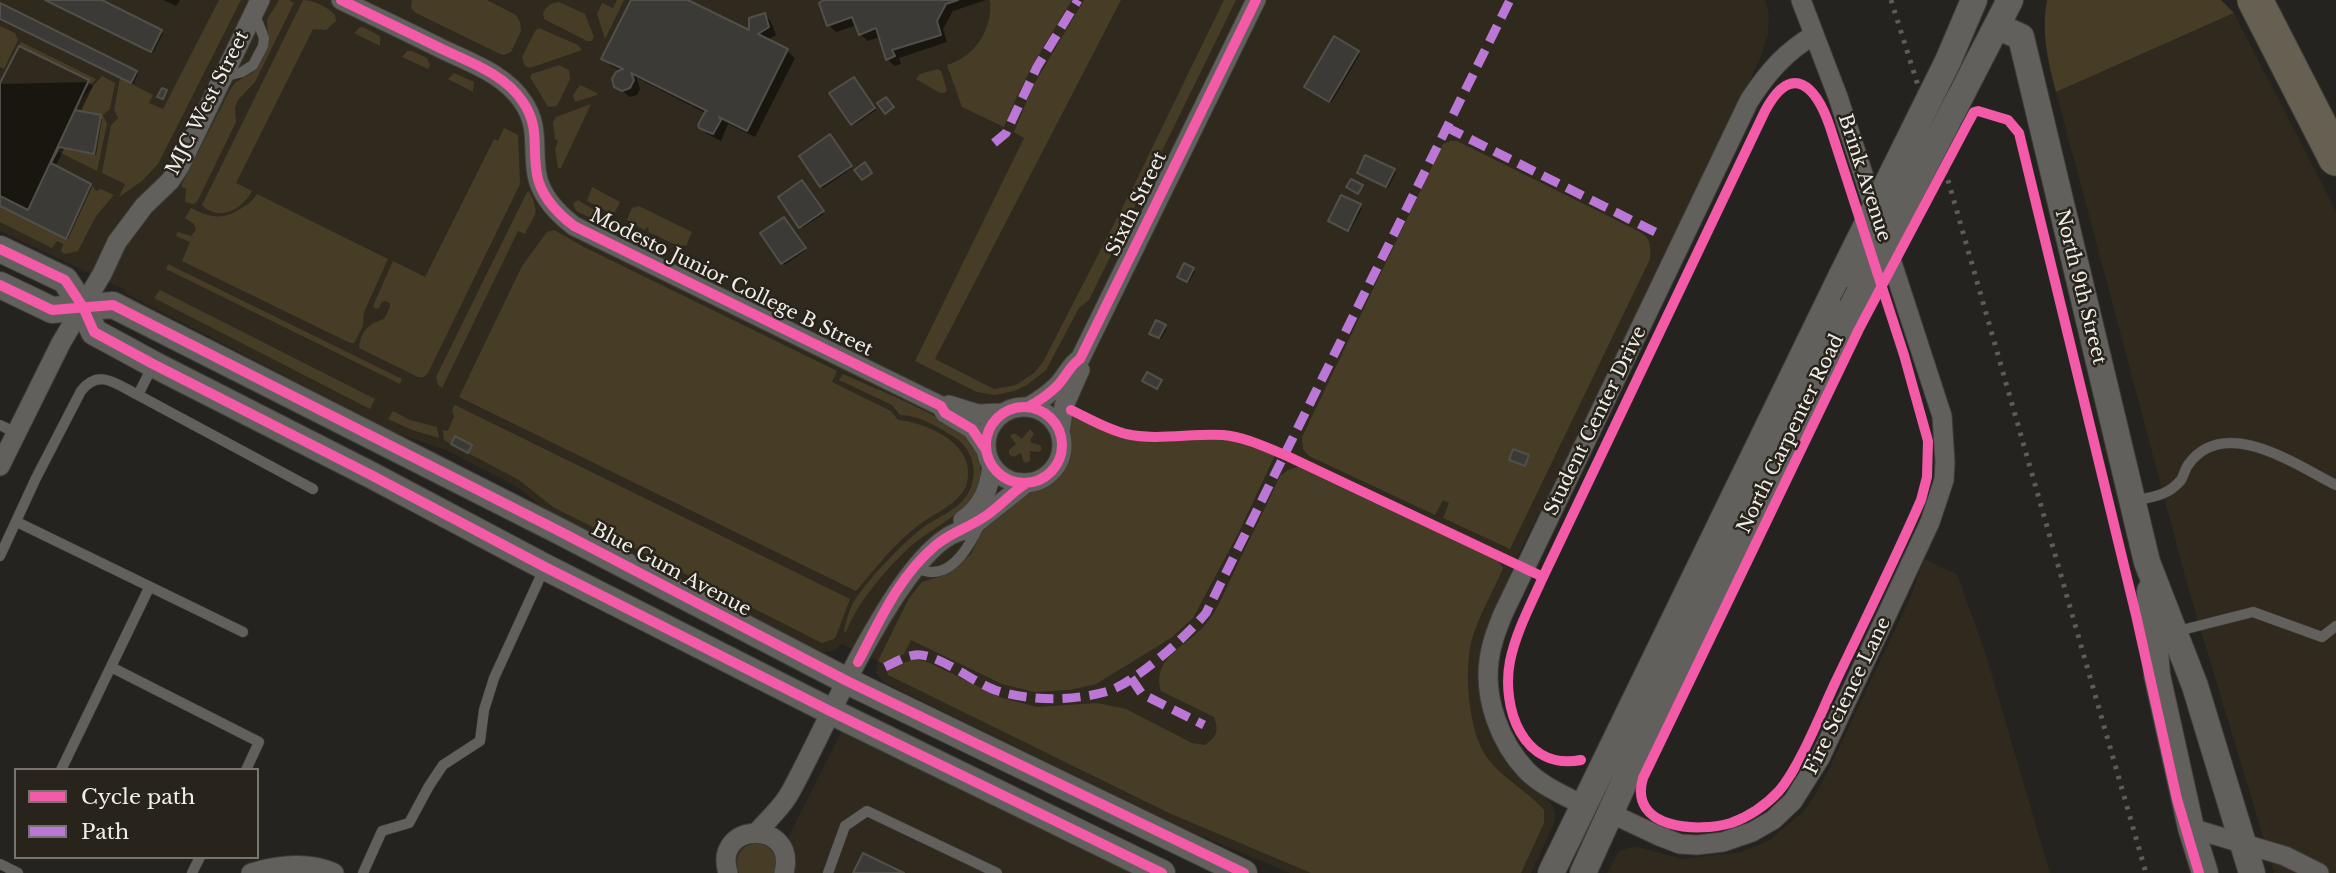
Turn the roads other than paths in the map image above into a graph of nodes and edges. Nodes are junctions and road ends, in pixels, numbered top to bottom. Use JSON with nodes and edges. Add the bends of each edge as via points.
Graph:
{"nodes":[{"id":1,"x":341,"y":0,"type":"edge"},
{"id":2,"x":1256,"y":0,"type":"edge"},
{"id":3,"x":1801,"y":0,"type":"edge"},
{"id":4,"x":1974,"y":0,"type":"edge"},
{"id":5,"x":2010,"y":0,"type":"edge"},
{"id":6,"x":2255,"y":0,"type":"edge"},
{"id":7,"x":257,"y":6,"type":"edge"},
{"id":8,"x":1997,"y":26,"type":"junction"},
{"id":9,"x":1814,"y":35,"type":"junction"},
{"id":10,"x":2336,"y":158,"type":"edge"},
{"id":11,"x":0,"y":249,"type":"edge"},
{"id":12,"x":0,"y":285,"type":"edge"},
{"id":13,"x":83,"y":307,"type":"junction"},
{"id":14,"x":1080,"y":359,"type":"junction"},
{"id":15,"x":153,"y":364,"type":"junction"},
{"id":16,"x":138,"y":395,"type":"junction"},
{"id":17,"x":941,"y":406,"type":"junction"},
{"id":18,"x":1028,"y":407,"type":"junction"},
{"id":19,"x":1002,"y":414,"type":"junction"},
{"id":20,"x":8,"y":429,"type":"edge"},
{"id":21,"x":1060,"y":431,"type":"junction"},
{"id":22,"x":1945,"y":438,"type":"joint"},
{"id":23,"x":989,"y":458,"type":"junction"},
{"id":24,"x":0,"y":466,"type":"edge"},
{"id":25,"x":1025,"y":484,"type":"junction"},
{"id":26,"x":2336,"y":485,"type":"edge"},
{"id":27,"x":313,"y":489,"type":"dead end"},
{"id":28,"x":2132,"y":501,"type":"junction"},
{"id":29,"x":982,"y":519,"type":"junction"},
{"id":30,"x":17,"y":522,"type":"junction"},
{"id":31,"x":957,"y":530,"type":"junction"},
{"id":32,"x":0,"y":556,"type":"edge"},
{"id":33,"x":545,"y":567,"type":"junction"},
{"id":34,"x":914,"y":568,"type":"junction"},
{"id":35,"x":149,"y":587,"type":"junction"},
{"id":36,"x":2336,"y":626,"type":"edge"},
{"id":37,"x":243,"y":632,"type":"dead end"},
{"id":38,"x":2164,"y":636,"type":"junction"},
{"id":39,"x":111,"y":667,"type":"junction"},
{"id":40,"x":847,"y":681,"type":"junction"},
{"id":41,"x":830,"y":711,"type":"junction"},
{"id":42,"x":62,"y":768,"type":"edge"},
{"id":43,"x":247,"y":768,"type":"edge"},
{"id":44,"x":787,"y":797,"type":"junction"},
{"id":45,"x":1583,"y":805,"type":"junction"},
{"id":46,"x":1610,"y":813,"type":"junction"},
{"id":47,"x":2191,"y":828,"type":"junction"},
{"id":48,"x":757,"y":832,"type":"junction"},
{"id":49,"x":779,"y":843,"type":"junction"},
{"id":50,"x":2244,"y":844,"type":"junction"},
{"id":51,"x":1148,"y":855,"type":"edge"},
{"id":52,"x":0,"y":864,"type":"edge"},
{"id":53,"x":18,"y":873,"type":"edge"},
{"id":54,"x":251,"y":873,"type":"edge"},
{"id":55,"x":334,"y":873,"type":"edge"},
{"id":56,"x":363,"y":873,"type":"edge"},
{"id":57,"x":728,"y":873,"type":"edge"},
{"id":58,"x":784,"y":873,"type":"edge"},
{"id":59,"x":828,"y":873,"type":"edge"},
{"id":60,"x":997,"y":873,"type":"edge"},
{"id":61,"x":1244,"y":873,"type":"edge"},
{"id":62,"x":1537,"y":873,"type":"edge"},
{"id":63,"x":1551,"y":873,"type":"edge"},
{"id":64,"x":1583,"y":873,"type":"edge"},
{"id":65,"x":2205,"y":873,"type":"edge"},
{"id":66,"x":2252,"y":873,"type":"edge"},
{"id":67,"x":2319,"y":873,"type":"edge"}],
"edges":[{"from":1,"to":17,"type":"street","name":"Modesto Junior College B Street","via":[[507,83],[533,121],[540,186],[556,211],[573,226]]},
{"from":2,"to":14,"type":"street","name":"Sixth Street"},
{"from":3,"to":9,"type":"street","name":"Brink Avenue"},
{"from":4,"to":45,"type":"main road","name":"North Carpenter Road","bridge":true},
{"from":5,"to":8,"type":"main road","name":"North Carpenter Road"},
{"from":6,"to":10,"type":"highway"},
{"from":7,"to":13,"type":"street","name":"MJC West Street","via":[[175,174],[129,224]]},
{"from":8,"to":28,"type":"main road","name":"North 9th Street","via":[[2021,37]]},
{"from":8,"to":46,"type":"main road","name":"North Carpenter Road","bridge":true,"via":[[1852,307]]},
{"from":9,"to":22,"type":"street","name":"Brink Avenue","via":[[1838,97]]},
{"from":9,"to":45,"type":"street","name":"Student Center Drive","via":[[1774,66],[1749,102],[1493,640],[1489,695],[1511,751],[1529,772]]},
{"from":11,"to":13,"type":"main road","name":"Blue Gum Avenue","via":[[65,279]]},
{"from":12,"to":13,"type":"main road","name":"Blue Gum Avenue","via":[[52,310]]},
{"from":13,"to":15,"type":"main road","name":"Blue Gum Avenue","via":[[94,332]]},
{"from":13,"to":20,"type":"street","name":"MJC West Street"},
{"from":13,"to":40,"type":"main road","name":"Blue Gum Avenue","via":[[113,304]]},
{"from":14,"to":18,"type":"street","name":"Sixth Street","via":[[1051,392]]},
{"from":14,"to":21,"type":"street","name":"Sixth Street","via":[[1082,367],[1064,406]]},
{"from":15,"to":16,"type":"lane"},
{"from":15,"to":33,"type":"main road","name":"Blue Gum Avenue"},
{"from":16,"to":27,"type":"lane"},
{"from":16,"to":30,"type":"lane","via":[[109,381],[89,380]]},
{"from":17,"to":19,"type":"street","name":"Modesto Junior College B Street"},
{"from":17,"to":23,"type":"street","name":"Modesto Junior College B Street","via":[[972,429]]},
{"from":18,"to":19,"type":"street"},
{"from":18,"to":21,"type":"street","via":[[1047,414]]},
{"from":19,"to":23,"type":"street","via":[[989,428]]},
{"from":20,"to":24,"type":"street","name":"MJC West Street"},
{"from":21,"to":25,"type":"street","via":[[1062,449],[1055,468],[1040,480]]},
{"from":22,"to":46,"type":"street","name":"Fire Science Lane","via":[[1944,480],[1930,522],[1820,758],[1793,801],[1752,832],[1697,845],[1670,840]]},
{"from":23,"to":25,"type":"street","via":[[1005,479]]},
{"from":23,"to":31,"type":"street","via":[[985,496]]},
{"from":25,"to":29,"type":"street"},
{"from":26,"to":28,"type":"lane","via":[[2256,445],[2226,442],[2206,448],[2166,494]]},
{"from":28,"to":38,"type":"main road","name":"North 9th Street"},
{"from":29,"to":31,"type":"street","via":[[967,530]]},
{"from":29,"to":34,"type":"lane","via":[[956,561],[939,571]]},
{"from":30,"to":32,"type":"lane"},
{"from":30,"to":35,"type":"lane"},
{"from":31,"to":34,"type":"street"},
{"from":33,"to":41,"type":"main road","name":"Blue Gum Avenue"},
{"from":33,"to":56,"type":"lane","via":[[494,678],[480,741],[443,765],[409,823],[382,831]]},
{"from":34,"to":40,"type":"street"},
{"from":35,"to":37,"type":"lane"},
{"from":35,"to":39,"type":"lane"},
{"from":36,"to":38,"type":"lane","via":[[2322,637],[2253,612]]},
{"from":38,"to":47,"type":"main road","name":"North 9th Street","via":[[2157,675]]},
{"from":38,"to":50,"type":"main road","name":"North 9th Street","via":[[2195,686]]},
{"from":39,"to":42,"type":"lane"},
{"from":39,"to":43,"type":"lane","via":[[259,742]]},
{"from":40,"to":41,"type":"street"},
{"from":40,"to":51,"type":"main road","name":"Blue Gum Avenue"},
{"from":41,"to":44,"type":"street"},
{"from":41,"to":51,"type":"main road","name":"Blue Gum Avenue"},
{"from":44,"to":48,"type":"street"},
{"from":44,"to":49,"type":"street"},
{"from":45,"to":62,"type":"main road","via":[[1555,836]]},
{"from":45,"to":63,"type":"main road","name":"North Carpenter Road"},
{"from":46,"to":64,"type":"main road","name":"North Carpenter Road"},
{"from":47,"to":50,"type":"street"},
{"from":47,"to":65,"type":"main road","name":"North 9th Street"},
{"from":48,"to":49,"type":"street"},
{"from":48,"to":57,"type":"street","via":[[737,838],[730,846]]},
{"from":49,"to":58,"type":"street","via":[[786,855]]},
{"from":50,"to":66,"type":"main road","name":"North 9th Street"},
{"from":50,"to":67,"type":"street","via":[[2285,856]]},
{"from":51,"to":61,"type":"main road","name":"Blue Gum Avenue"},
{"from":52,"to":53,"type":"lane"},
{"from":54,"to":55,"type":"street","via":[[285,865]]},
{"from":59,"to":60,"type":"lane","via":[[845,826],[867,811]]}]}
